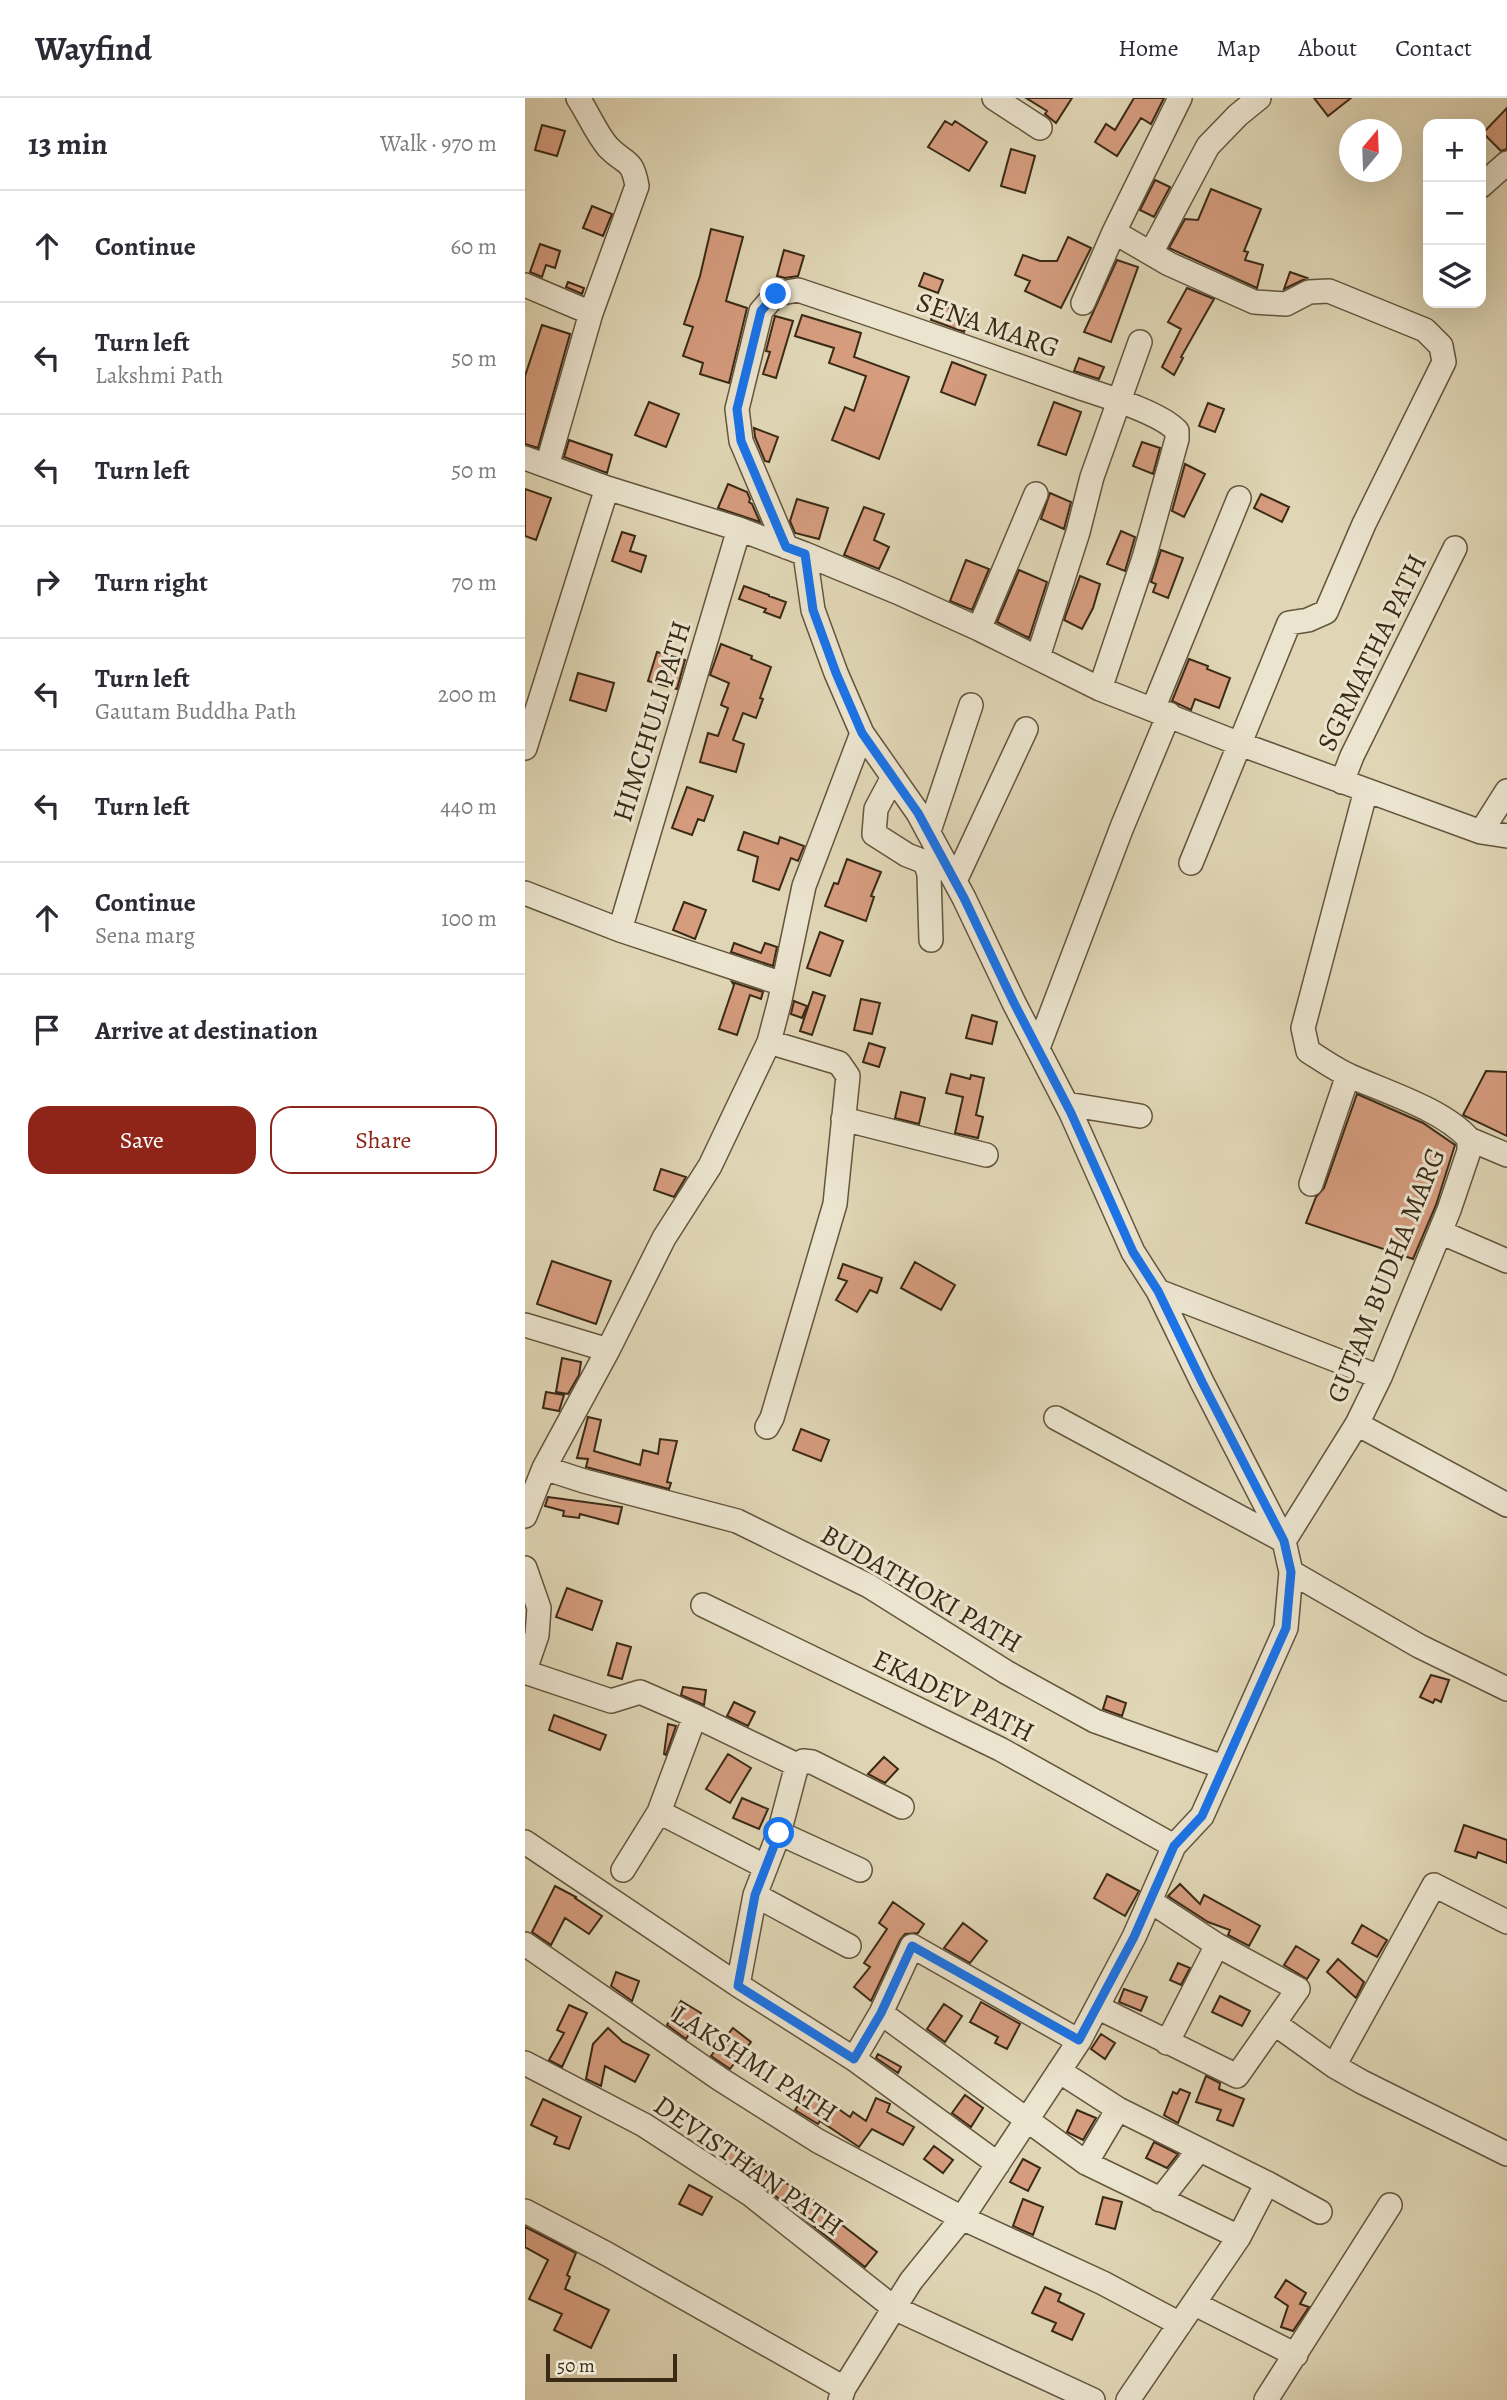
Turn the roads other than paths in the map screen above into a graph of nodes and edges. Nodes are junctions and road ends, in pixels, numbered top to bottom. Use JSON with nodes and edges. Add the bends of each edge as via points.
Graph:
{"nodes":[{"id":1,"x":578,"y":98,"type":"edge"},
{"id":2,"x":994,"y":98,"type":"edge"},
{"id":3,"x":1180,"y":98,"type":"edge"},
{"id":4,"x":1259,"y":98,"type":"edge"},
{"id":5,"x":1040,"y":128,"type":"dead end"},
{"id":6,"x":1507,"y":163,"type":"edge"},
{"id":7,"x":1486,"y":182,"type":"edge"},
{"id":8,"x":1114,"y":232,"type":"junction"},
{"id":9,"x":1151,"y":253,"type":"junction"},
{"id":10,"x":525,"y":285,"type":"edge"},
{"id":11,"x":1083,"y":303,"type":"dead end"},
{"id":12,"x":591,"y":313,"type":"junction"},
{"id":13,"x":1140,"y":341,"type":"dead end"},
{"id":14,"x":1120,"y":402,"type":"junction"},
{"id":15,"x":525,"y":458,"type":"edge"},
{"id":16,"x":547,"y":466,"type":"junction"},
{"id":17,"x":607,"y":488,"type":"junction"},
{"id":18,"x":1037,"y":494,"type":"dead end"},
{"id":19,"x":1239,"y":498,"type":"dead end"},
{"id":20,"x":739,"y":529,"type":"junction"},
{"id":21,"x":1455,"y":548,"type":"dead end"},
{"id":22,"x":795,"y":551,"type":"junction"},
{"id":23,"x":979,"y":629,"type":"junction"},
{"id":24,"x":1038,"y":657,"type":"junction"},
{"id":25,"x":1100,"y":689,"type":"junction"},
{"id":26,"x":971,"y":705,"type":"dead end"},
{"id":27,"x":1161,"y":712,"type":"junction"},
{"id":28,"x":1026,"y":729,"type":"dead end"},
{"id":29,"x":862,"y":733,"type":"junction"},
{"id":30,"x":1240,"y":744,"type":"junction"},
{"id":31,"x":525,"y":748,"type":"edge"},
{"id":32,"x":893,"y":777,"type":"junction"},
{"id":33,"x":1342,"y":782,"type":"junction"},
{"id":34,"x":1366,"y":790,"type":"junction"},
{"id":35,"x":1507,"y":791,"type":"edge"},
{"id":36,"x":929,"y":831,"type":"junction"},
{"id":37,"x":1481,"y":832,"type":"junction"},
{"id":38,"x":1507,"y":836,"type":"edge"},
{"id":39,"x":1191,"y":863,"type":"dead end"},
{"id":40,"x":955,"y":881,"type":"junction"},
{"id":41,"x":525,"y":893,"type":"edge"},
{"id":42,"x":620,"y":930,"type":"junction"},
{"id":43,"x":931,"y":940,"type":"dead end"},
{"id":44,"x":783,"y":984,"type":"junction"},
{"id":45,"x":769,"y":1042,"type":"junction"},
{"id":46,"x":1038,"y":1048,"type":"junction"},
{"id":47,"x":1348,"y":1075,"type":"junction"},
{"id":48,"x":1067,"y":1104,"type":"junction"},
{"id":49,"x":1140,"y":1116,"type":"dead end"},
{"id":50,"x":843,"y":1119,"type":"junction"},
{"id":51,"x":1469,"y":1139,"type":"junction"},
{"id":52,"x":986,"y":1155,"type":"dead end"},
{"id":53,"x":1507,"y":1155,"type":"edge"},
{"id":54,"x":1311,"y":1184,"type":"dead end"},
{"id":55,"x":1440,"y":1232,"type":"junction"},
{"id":56,"x":1507,"y":1261,"type":"edge"},
{"id":57,"x":1158,"y":1291,"type":"junction"},
{"id":58,"x":525,"y":1325,"type":"edge"},
{"id":59,"x":608,"y":1350,"type":"junction"},
{"id":60,"x":1380,"y":1377,"type":"junction"},
{"id":61,"x":1056,"y":1418,"type":"dead end"},
{"id":62,"x":1357,"y":1424,"type":"junction"},
{"id":63,"x":767,"y":1427,"type":"dead end"},
{"id":64,"x":544,"y":1468,"type":"junction"},
{"id":65,"x":1507,"y":1505,"type":"edge"},
{"id":66,"x":525,"y":1516,"type":"edge"},
{"id":67,"x":1284,"y":1541,"type":"junction"},
{"id":68,"x":525,"y":1568,"type":"edge"},
{"id":69,"x":1291,"y":1572,"type":"junction"},
{"id":70,"x":703,"y":1605,"type":"dead end"},
{"id":71,"x":525,"y":1671,"type":"edge"},
{"id":72,"x":1507,"y":1689,"type":"edge"},
{"id":73,"x":695,"y":1716,"type":"junction"},
{"id":74,"x":797,"y":1765,"type":"junction"},
{"id":75,"x":1223,"y":1767,"type":"junction"},
{"id":76,"x":902,"y":1807,"type":"dead end"},
{"id":77,"x":659,"y":1812,"type":"junction"},
{"id":78,"x":779,"y":1833,"type":"junction"},
{"id":79,"x":525,"y":1842,"type":"edge"},
{"id":80,"x":1174,"y":1846,"type":"junction"},
{"id":81,"x":766,"y":1867,"type":"junction"},
{"id":82,"x":624,"y":1870,"type":"dead end"},
{"id":83,"x":860,"y":1870,"type":"dead end"},
{"id":84,"x":755,"y":1895,"type":"junction"},
{"id":85,"x":1150,"y":1901,"type":"junction"},
{"id":86,"x":1504,"y":1914,"type":"edge"},
{"id":87,"x":525,"y":1944,"type":"edge"},
{"id":88,"x":1217,"y":1945,"type":"junction"},
{"id":89,"x":849,"y":1946,"type":"dead end"},
{"id":90,"x":738,"y":1986,"type":"junction"},
{"id":91,"x":1097,"y":2007,"type":"junction"},
{"id":92,"x":881,"y":2013,"type":"junction"},
{"id":93,"x":1274,"y":2023,"type":"junction"},
{"id":94,"x":1079,"y":2040,"type":"junction"},
{"id":95,"x":1167,"y":2043,"type":"junction"},
{"id":96,"x":854,"y":2059,"type":"junction"},
{"id":97,"x":525,"y":2063,"type":"edge"},
{"id":98,"x":1334,"y":2066,"type":"junction"},
{"id":99,"x":1059,"y":2071,"type":"junction"},
{"id":100,"x":1118,"y":2109,"type":"junction"},
{"id":101,"x":1025,"y":2119,"type":"junction"},
{"id":102,"x":1199,"y":2150,"type":"junction"},
{"id":103,"x":1507,"y":2154,"type":"edge"},
{"id":104,"x":1086,"y":2163,"type":"junction"},
{"id":105,"x":997,"y":2164,"type":"junction"},
{"id":106,"x":1267,"y":2183,"type":"junction"},
{"id":107,"x":1160,"y":2200,"type":"junction"},
{"id":108,"x":1390,"y":2205,"type":"dead end"},
{"id":109,"x":525,"y":2211,"type":"edge"},
{"id":110,"x":1320,"y":2212,"type":"dead end"},
{"id":111,"x":962,"y":2218,"type":"junction"},
{"id":112,"x":1240,"y":2237,"type":"junction"},
{"id":113,"x":1195,"y":2304,"type":"junction"},
{"id":114,"x":894,"y":2308,"type":"junction"},
{"id":115,"x":1180,"y":2324,"type":"junction"},
{"id":116,"x":1296,"y":2355,"type":"junction"},
{"id":117,"x":842,"y":2394,"type":"edge"},
{"id":118,"x":1093,"y":2400,"type":"edge"},
{"id":119,"x":1128,"y":2400,"type":"edge"},
{"id":120,"x":1266,"y":2400,"type":"edge"}],
"edges":[{"from":1,"to":12,"type":"street","via":[[608,147],[629,162],[638,186]]},
{"from":2,"to":5,"type":"street"},
{"from":3,"to":8,"type":"street"},
{"from":4,"to":9,"type":"street","via":[[1208,146]]},
{"from":6,"to":7,"type":"street"},
{"from":8,"to":9,"type":"street"},
{"from":8,"to":11,"type":"street"},
{"from":9,"to":30,"type":"street","via":[[1254,302],[1286,304],[1309,292],[1328,291],[1425,330],[1441,346],[1444,362],[1326,612],[1289,623]]},
{"from":10,"to":12,"type":"street"},
{"from":12,"to":16,"type":"street"},
{"from":13,"to":14,"type":"street"},
{"from":14,"to":22,"type":"street","name":"SENA MARG","via":[[798,290],[776,294],[761,311],[737,409],[741,441]]},
{"from":14,"to":24,"type":"street","via":[[1092,477]]},
{"from":14,"to":25,"type":"street","name":"SENA MARG","via":[[1170,423],[1177,439]]},
{"from":15,"to":16,"type":"street"},
{"from":16,"to":17,"type":"street"},
{"from":17,"to":20,"type":"street"},
{"from":17,"to":31,"type":"street"},
{"from":18,"to":23,"type":"street"},
{"from":19,"to":27,"type":"street"},
{"from":20,"to":22,"type":"street"},
{"from":20,"to":42,"type":"street","name":"HIMCHULI PATH"},
{"from":21,"to":33,"type":"street","name":"SGRMATHA PATH"},
{"from":22,"to":23,"type":"street"},
{"from":22,"to":29,"type":"street","name":"SENA MARG","via":[[836,673]]},
{"from":23,"to":24,"type":"street"},
{"from":24,"to":25,"type":"street"},
{"from":25,"to":27,"type":"street"},
{"from":26,"to":36,"type":"street"},
{"from":27,"to":30,"type":"street"},
{"from":27,"to":46,"type":"street"},
{"from":28,"to":40,"type":"street"},
{"from":29,"to":32,"type":"street","name":"SENA MARG"},
{"from":29,"to":44,"type":"street","via":[[804,886]]},
{"from":30,"to":33,"type":"street"},
{"from":30,"to":39,"type":"street"},
{"from":32,"to":36,"type":"street","name":"SENA MARG"},
{"from":32,"to":43,"type":"street","via":[[876,810],[874,834],[925,862]]},
{"from":33,"to":34,"type":"street"},
{"from":34,"to":37,"type":"street"},
{"from":34,"to":47,"type":"street","name":"GUTAM BUDHA MARG","via":[[1303,1028],[1308,1052]]},
{"from":35,"to":37,"type":"street"},
{"from":36,"to":40,"type":"street","name":"SENA MARG"},
{"from":37,"to":38,"type":"street"},
{"from":40,"to":46,"type":"street","name":"SENA MARG"},
{"from":41,"to":42,"type":"street"},
{"from":42,"to":44,"type":"street"},
{"from":44,"to":45,"type":"street"},
{"from":45,"to":50,"type":"street","via":[[839,1063],[848,1076]]},
{"from":45,"to":59,"type":"street","via":[[710,1166],[664,1238]]},
{"from":46,"to":48,"type":"street","name":"SENA MARG"},
{"from":47,"to":51,"type":"street","name":"GUTAM BUDHA MARG","via":[[1457,1125]]},
{"from":47,"to":54,"type":"street"},
{"from":48,"to":49,"type":"street"},
{"from":48,"to":57,"type":"street","name":"SENA MARG","via":[[1133,1252]]},
{"from":50,"to":52,"type":"street"},
{"from":50,"to":63,"type":"street","via":[[835,1204]]},
{"from":51,"to":53,"type":"street"},
{"from":51,"to":55,"type":"street","name":"GUTAM BUDHA MARG","via":[[1469,1151]]},
{"from":55,"to":56,"type":"street"},
{"from":55,"to":60,"type":"street","name":"GUTAM BUDHA MARG"},
{"from":57,"to":60,"type":"street"},
{"from":57,"to":67,"type":"street","name":"SENA MARG"},
{"from":58,"to":59,"type":"street"},
{"from":59,"to":64,"type":"street"},
{"from":60,"to":62,"type":"street","name":"GUTAM BUDHA MARG"},
{"from":61,"to":67,"type":"street"},
{"from":62,"to":65,"type":"street"},
{"from":62,"to":67,"type":"street","name":"GUTAM BUDHA MARG"},
{"from":64,"to":66,"type":"street"},
{"from":64,"to":75,"type":"street","name":"BUDATHOKI PATH","via":[[737,1521],[869,1586],[1006,1672],[1095,1721]]},
{"from":67,"to":69,"type":"street"},
{"from":68,"to":71,"type":"street","via":[[539,1608],[537,1635]]},
{"from":69,"to":72,"type":"street","via":[[1419,1646]]},
{"from":69,"to":75,"type":"street","via":[[1286,1628]]},
{"from":70,"to":80,"type":"street","name":"EKADEV PATH","via":[[1000,1749]]},
{"from":71,"to":73,"type":"street","via":[[611,1701],[640,1692]]},
{"from":73,"to":74,"type":"street"},
{"from":73,"to":77,"type":"street"},
{"from":74,"to":76,"type":"street","via":[[812,1762]]},
{"from":74,"to":78,"type":"street"},
{"from":75,"to":80,"type":"street","via":[[1202,1816]]},
{"from":77,"to":81,"type":"street"},
{"from":77,"to":82,"type":"street"},
{"from":78,"to":81,"type":"street"},
{"from":78,"to":83,"type":"street"},
{"from":79,"to":90,"type":"street","name":"LAKSHMI PATH"},
{"from":80,"to":85,"type":"street"},
{"from":81,"to":84,"type":"street"},
{"from":84,"to":89,"type":"street"},
{"from":84,"to":90,"type":"street"},
{"from":85,"to":88,"type":"street"},
{"from":85,"to":91,"type":"street"},
{"from":86,"to":98,"type":"street","via":[[1434,1885]]},
{"from":87,"to":111,"type":"street","name":"LAKSHMI PATH","via":[[818,2141]]},
{"from":88,"to":93,"type":"street","via":[[1298,1989]]},
{"from":88,"to":95,"type":"street"},
{"from":90,"to":96,"type":"street","name":"LAKSHMI PATH"},
{"from":91,"to":94,"type":"street"},
{"from":91,"to":95,"type":"street"},
{"from":92,"to":94,"type":"street","via":[[912,1946]]},
{"from":92,"to":96,"type":"street"},
{"from":92,"to":101,"type":"street"},
{"from":93,"to":95,"type":"street","via":[[1237,2076]]},
{"from":93,"to":98,"type":"street"},
{"from":94,"to":99,"type":"street"},
{"from":96,"to":105,"type":"street","name":"LAKSHMI PATH"},
{"from":97,"to":114,"type":"street","name":"DEVISTHAN PATH","via":[[644,2125],[739,2188]]},
{"from":98,"to":103,"type":"street"},
{"from":99,"to":100,"type":"street"},
{"from":99,"to":101,"type":"street"},
{"from":100,"to":102,"type":"street"},
{"from":100,"to":104,"type":"street"},
{"from":101,"to":104,"type":"street"},
{"from":101,"to":105,"type":"street"},
{"from":102,"to":106,"type":"street"},
{"from":102,"to":107,"type":"street"},
{"from":104,"to":107,"type":"street"},
{"from":105,"to":111,"type":"street"},
{"from":106,"to":110,"type":"street"},
{"from":106,"to":112,"type":"street"},
{"from":107,"to":112,"type":"street"},
{"from":108,"to":116,"type":"street"},
{"from":109,"to":117,"type":"street","via":[[607,2254]]},
{"from":111,"to":114,"type":"street"},
{"from":111,"to":115,"type":"street","name":"LAKSHMI PATH"},
{"from":112,"to":113,"type":"street"},
{"from":113,"to":115,"type":"street"},
{"from":113,"to":116,"type":"street"},
{"from":114,"to":117,"type":"street"},
{"from":114,"to":118,"type":"street","name":"DEVISTHAN PATH"},
{"from":115,"to":119,"type":"street"},
{"from":116,"to":120,"type":"street"}]}
